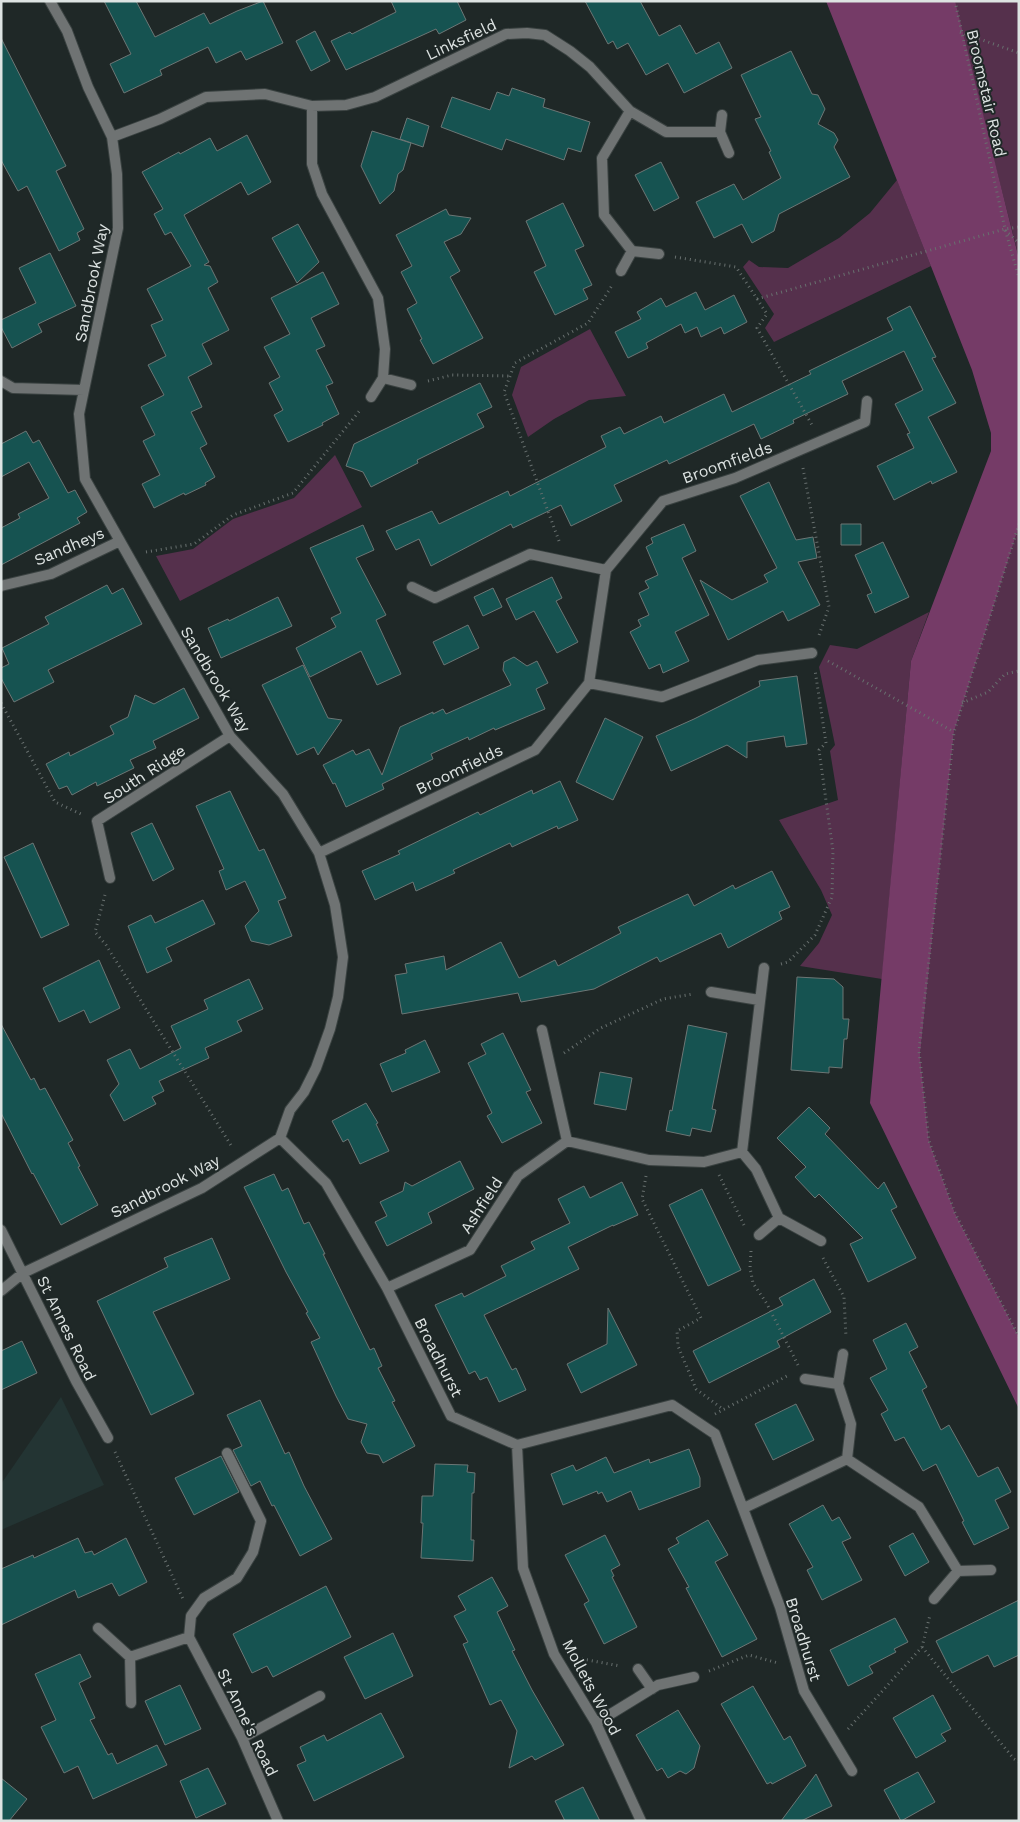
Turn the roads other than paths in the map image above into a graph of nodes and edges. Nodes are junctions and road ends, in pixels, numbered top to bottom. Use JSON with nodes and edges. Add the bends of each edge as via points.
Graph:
{"nodes":[{"id":1,"x":50,"y":1,"type":"edge"},
{"id":2,"x":312,"y":106,"type":"junction"},
{"id":3,"x":630,"y":111,"type":"junction"},
{"id":4,"x":722,"y":115,"type":"dead end"},
{"id":5,"x":720,"y":132,"type":"junction"},
{"id":6,"x":112,"y":137,"type":"junction"},
{"id":7,"x":729,"y":153,"type":"dead end"},
{"id":8,"x":632,"y":251,"type":"junction"},
{"id":9,"x":659,"y":254,"type":"road end"},
{"id":10,"x":621,"y":271,"type":"road end"},
{"id":11,"x":383,"y":378,"type":"junction"},
{"id":12,"x":1,"y":381,"type":"edge"},
{"id":13,"x":411,"y":385,"type":"road end"},
{"id":14,"x":84,"y":390,"type":"junction"},
{"id":15,"x":371,"y":397,"type":"road end"},
{"id":16,"x":867,"y":401,"type":"dead end"},
{"id":17,"x":120,"y":541,"type":"junction"},
{"id":18,"x":606,"y":570,"type":"junction"},
{"id":19,"x":1,"y":586,"type":"edge"},
{"id":20,"x":412,"y":587,"type":"dead end"},
{"id":21,"x":812,"y":653,"type":"road end"},
{"id":22,"x":589,"y":683,"type":"junction"},
{"id":23,"x":230,"y":736,"type":"junction"},
{"id":24,"x":319,"y":853,"type":"junction"},
{"id":25,"x":110,"y":878,"type":"road end"},
{"id":26,"x":764,"y":968,"type":"road end"},
{"id":27,"x":711,"y":992,"type":"road end"},
{"id":28,"x":759,"y":1000,"type":"junction"},
{"id":29,"x":542,"y":1030,"type":"dead end"},
{"id":30,"x":280,"y":1138,"type":"junction"},
{"id":31,"x":567,"y":1141,"type":"junction"},
{"id":32,"x":742,"y":1152,"type":"junction"},
{"id":33,"x":779,"y":1218,"type":"junction"},
{"id":34,"x":1,"y":1230,"type":"edge"},
{"id":35,"x":755,"y":1237,"type":"road end"},
{"id":36,"x":822,"y":1241,"type":"road end"},
{"id":37,"x":23,"y":1272,"type":"junction"},
{"id":38,"x":387,"y":1288,"type":"junction"},
{"id":39,"x":1,"y":1291,"type":"edge"},
{"id":40,"x":843,"y":1354,"type":"road end"},
{"id":41,"x":805,"y":1379,"type":"road end"},
{"id":42,"x":838,"y":1384,"type":"junction"},
{"id":43,"x":108,"y":1438,"type":"road end"},
{"id":44,"x":517,"y":1445,"type":"junction"},
{"id":45,"x":227,"y":1453,"type":"dead end"},
{"id":46,"x":847,"y":1459,"type":"junction"},
{"id":47,"x":744,"y":1508,"type":"junction"},
{"id":48,"x":991,"y":1570,"type":"dead end"},
{"id":49,"x":958,"y":1571,"type":"junction"},
{"id":50,"x":934,"y":1599,"type":"road end"},
{"id":51,"x":98,"y":1628,"type":"dead end"},
{"id":52,"x":189,"y":1636,"type":"junction"},
{"id":53,"x":130,"y":1657,"type":"junction"},
{"id":54,"x":638,"y":1669,"type":"road end"},
{"id":55,"x":694,"y":1677,"type":"road end"},
{"id":56,"x":652,"y":1689,"type":"junction"},
{"id":57,"x":320,"y":1696,"type":"dead end"},
{"id":58,"x":131,"y":1703,"type":"dead end"},
{"id":59,"x":596,"y":1723,"type":"junction"},
{"id":60,"x":242,"y":1738,"type":"junction"},
{"id":61,"x":852,"y":1770,"type":"dead end"},
{"id":62,"x":278,"y":1821,"type":"edge"},
{"id":63,"x":641,"y":1821,"type":"edge"}],
"edges":[{"from":1,"to":6,"type":"street","name":"Sandbrook Way","via":[[68,31],[88,87]]},
{"from":2,"to":3,"type":"street","name":"Linksfield","via":[[346,105],[375,96],[506,34],[527,33],[545,36],[570,51],[590,67]]},
{"from":2,"to":6,"type":"street","name":"Linksfield","via":[[265,94],[206,97]]},
{"from":2,"to":11,"type":"street","via":[[312,164],[322,194],[378,298],[385,349]]},
{"from":3,"to":5,"type":"street","name":"Linksfield","via":[[666,132]]},
{"from":3,"to":8,"type":"street","via":[[602,158],[604,215]]},
{"from":4,"to":5,"type":"street"},
{"from":5,"to":7,"type":"street"},
{"from":6,"to":14,"type":"street","name":"Sandbrook Way","via":[[118,174],[118,228]]},
{"from":8,"to":9,"type":"street"},
{"from":8,"to":10,"type":"street"},
{"from":11,"to":13,"type":"street"},
{"from":11,"to":15,"type":"street"},
{"from":12,"to":14,"type":"street","via":[[13,388]]},
{"from":14,"to":17,"type":"street","name":"Sandbrook Way","via":[[79,414],[85,479]]},
{"from":16,"to":18,"type":"street","name":"Broomfields","via":[[865,422],[735,478],[662,500]]},
{"from":17,"to":19,"type":"street","name":"Sandheys","via":[[51,574]]},
{"from":17,"to":23,"type":"street","name":"Sandbrook Way"},
{"from":18,"to":20,"type":"street","via":[[530,554],[435,598]]},
{"from":18,"to":22,"type":"street"},
{"from":21,"to":22,"type":"street","via":[[758,660],[662,697]]},
{"from":22,"to":24,"type":"street","name":"Broomfields","via":[[535,750]]},
{"from":23,"to":24,"type":"street","name":"Sandbrook Way","via":[[283,794]]},
{"from":23,"to":25,"type":"street","name":"South Ridge","via":[[97,821]]},
{"from":24,"to":30,"type":"street","name":"Sandbrook Way","via":[[335,905],[343,957],[338,997],[316,1068],[290,1110]]},
{"from":26,"to":28,"type":"street"},
{"from":27,"to":28,"type":"street"},
{"from":28,"to":32,"type":"street"},
{"from":29,"to":31,"type":"street"},
{"from":30,"to":37,"type":"street","name":"Sandbrook Way","via":[[202,1188]]},
{"from":30,"to":38,"type":"street","name":"Broadhurst","via":[[326,1183]]},
{"from":31,"to":32,"type":"street","via":[[649,1160],[712,1161]]},
{"from":31,"to":38,"type":"street","name":"Ashfield","via":[[518,1176],[470,1250]]},
{"from":32,"to":33,"type":"street","via":[[756,1169]]},
{"from":33,"to":35,"type":"street"},
{"from":33,"to":36,"type":"street"},
{"from":34,"to":37,"type":"street","name":"St Annes Road"},
{"from":37,"to":39,"type":"street","name":"Sandbrook Way"},
{"from":37,"to":43,"type":"street","name":"St Annes Road","via":[[76,1381]]},
{"from":38,"to":44,"type":"street","name":"Broadhurst","via":[[451,1416]]},
{"from":40,"to":42,"type":"street"},
{"from":41,"to":42,"type":"street"},
{"from":42,"to":46,"type":"street","via":[[851,1424]]},
{"from":44,"to":47,"type":"street","name":"Broadhurst","via":[[672,1405],[715,1434]]},
{"from":44,"to":59,"type":"street","name":"Mollets Wood","via":[[524,1568],[554,1654]]},
{"from":45,"to":52,"type":"street","via":[[261,1521],[253,1552],[237,1578],[204,1598],[191,1616]]},
{"from":46,"to":47,"type":"street"},
{"from":46,"to":49,"type":"street","via":[[919,1507]]},
{"from":47,"to":61,"type":"street","name":"Broadhurst","via":[[780,1607],[804,1691]]},
{"from":48,"to":49,"type":"street"},
{"from":49,"to":50,"type":"street"},
{"from":51,"to":53,"type":"street"},
{"from":52,"to":53,"type":"street"},
{"from":52,"to":60,"type":"street","name":"St Anne's Road"},
{"from":53,"to":58,"type":"street"},
{"from":54,"to":56,"type":"street"},
{"from":55,"to":56,"type":"street"},
{"from":56,"to":59,"type":"street"},
{"from":57,"to":60,"type":"street"},
{"from":59,"to":63,"type":"street","name":"Mollets Wood"},
{"from":60,"to":62,"type":"street","name":"St Anne's Road"}]}
